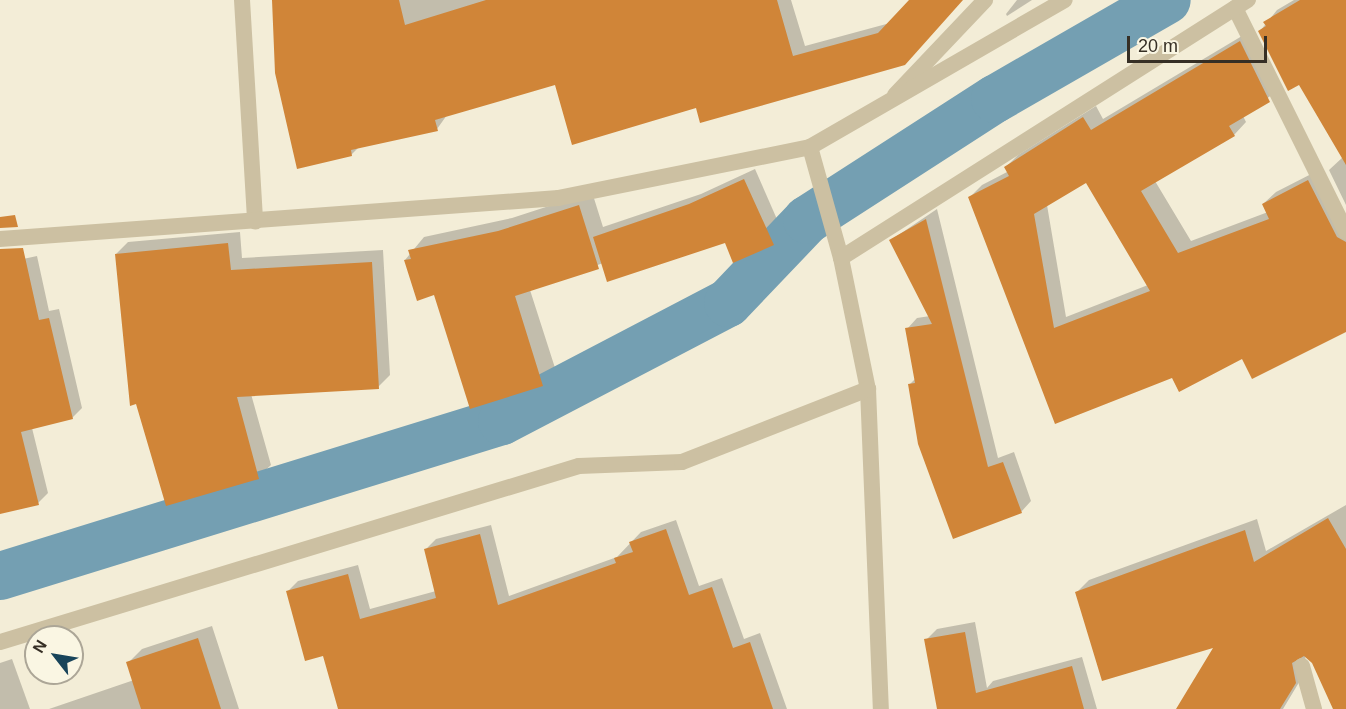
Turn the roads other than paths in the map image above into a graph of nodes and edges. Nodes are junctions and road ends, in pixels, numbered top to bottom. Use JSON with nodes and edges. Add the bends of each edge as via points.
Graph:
{"nodes":[{"id":1,"x":242,"y":0,"type":"edge"},
{"id":2,"x":985,"y":0,"type":"edge"},
{"id":3,"x":1065,"y":0,"type":"edge"},
{"id":4,"x":1242,"y":4,"type":"edge"},
{"id":5,"x":882,"y":109,"type":"junction"},
{"id":6,"x":810,"y":147,"type":"junction"},
{"id":7,"x":255,"y":222,"type":"junction"},
{"id":8,"x":1346,"y":232,"type":"edge"},
{"id":9,"x":0,"y":239,"type":"edge"},
{"id":10,"x":841,"y":258,"type":"junction"},
{"id":11,"x":868,"y":389,"type":"junction"},
{"id":12,"x":0,"y":642,"type":"edge"},
{"id":13,"x":1302,"y":666,"type":"dead end"},
{"id":14,"x":880,"y":709,"type":"edge"},
{"id":15,"x":1314,"y":709,"type":"edge"}],
"edges":[{"from":1,"to":7,"type":"street"},
{"from":2,"to":5,"type":"street"},
{"from":3,"to":5,"type":"street"},
{"from":4,"to":8,"type":"street"},
{"from":4,"to":10,"type":"street"},
{"from":5,"to":6,"type":"street"},
{"from":6,"to":7,"type":"street","via":[[558,198]]},
{"from":6,"to":10,"type":"street"},
{"from":7,"to":9,"type":"street"},
{"from":10,"to":11,"type":"street"},
{"from":11,"to":12,"type":"street","via":[[682,462],[579,466]]},
{"from":11,"to":14,"type":"street"},
{"from":13,"to":15,"type":"street"}]}
